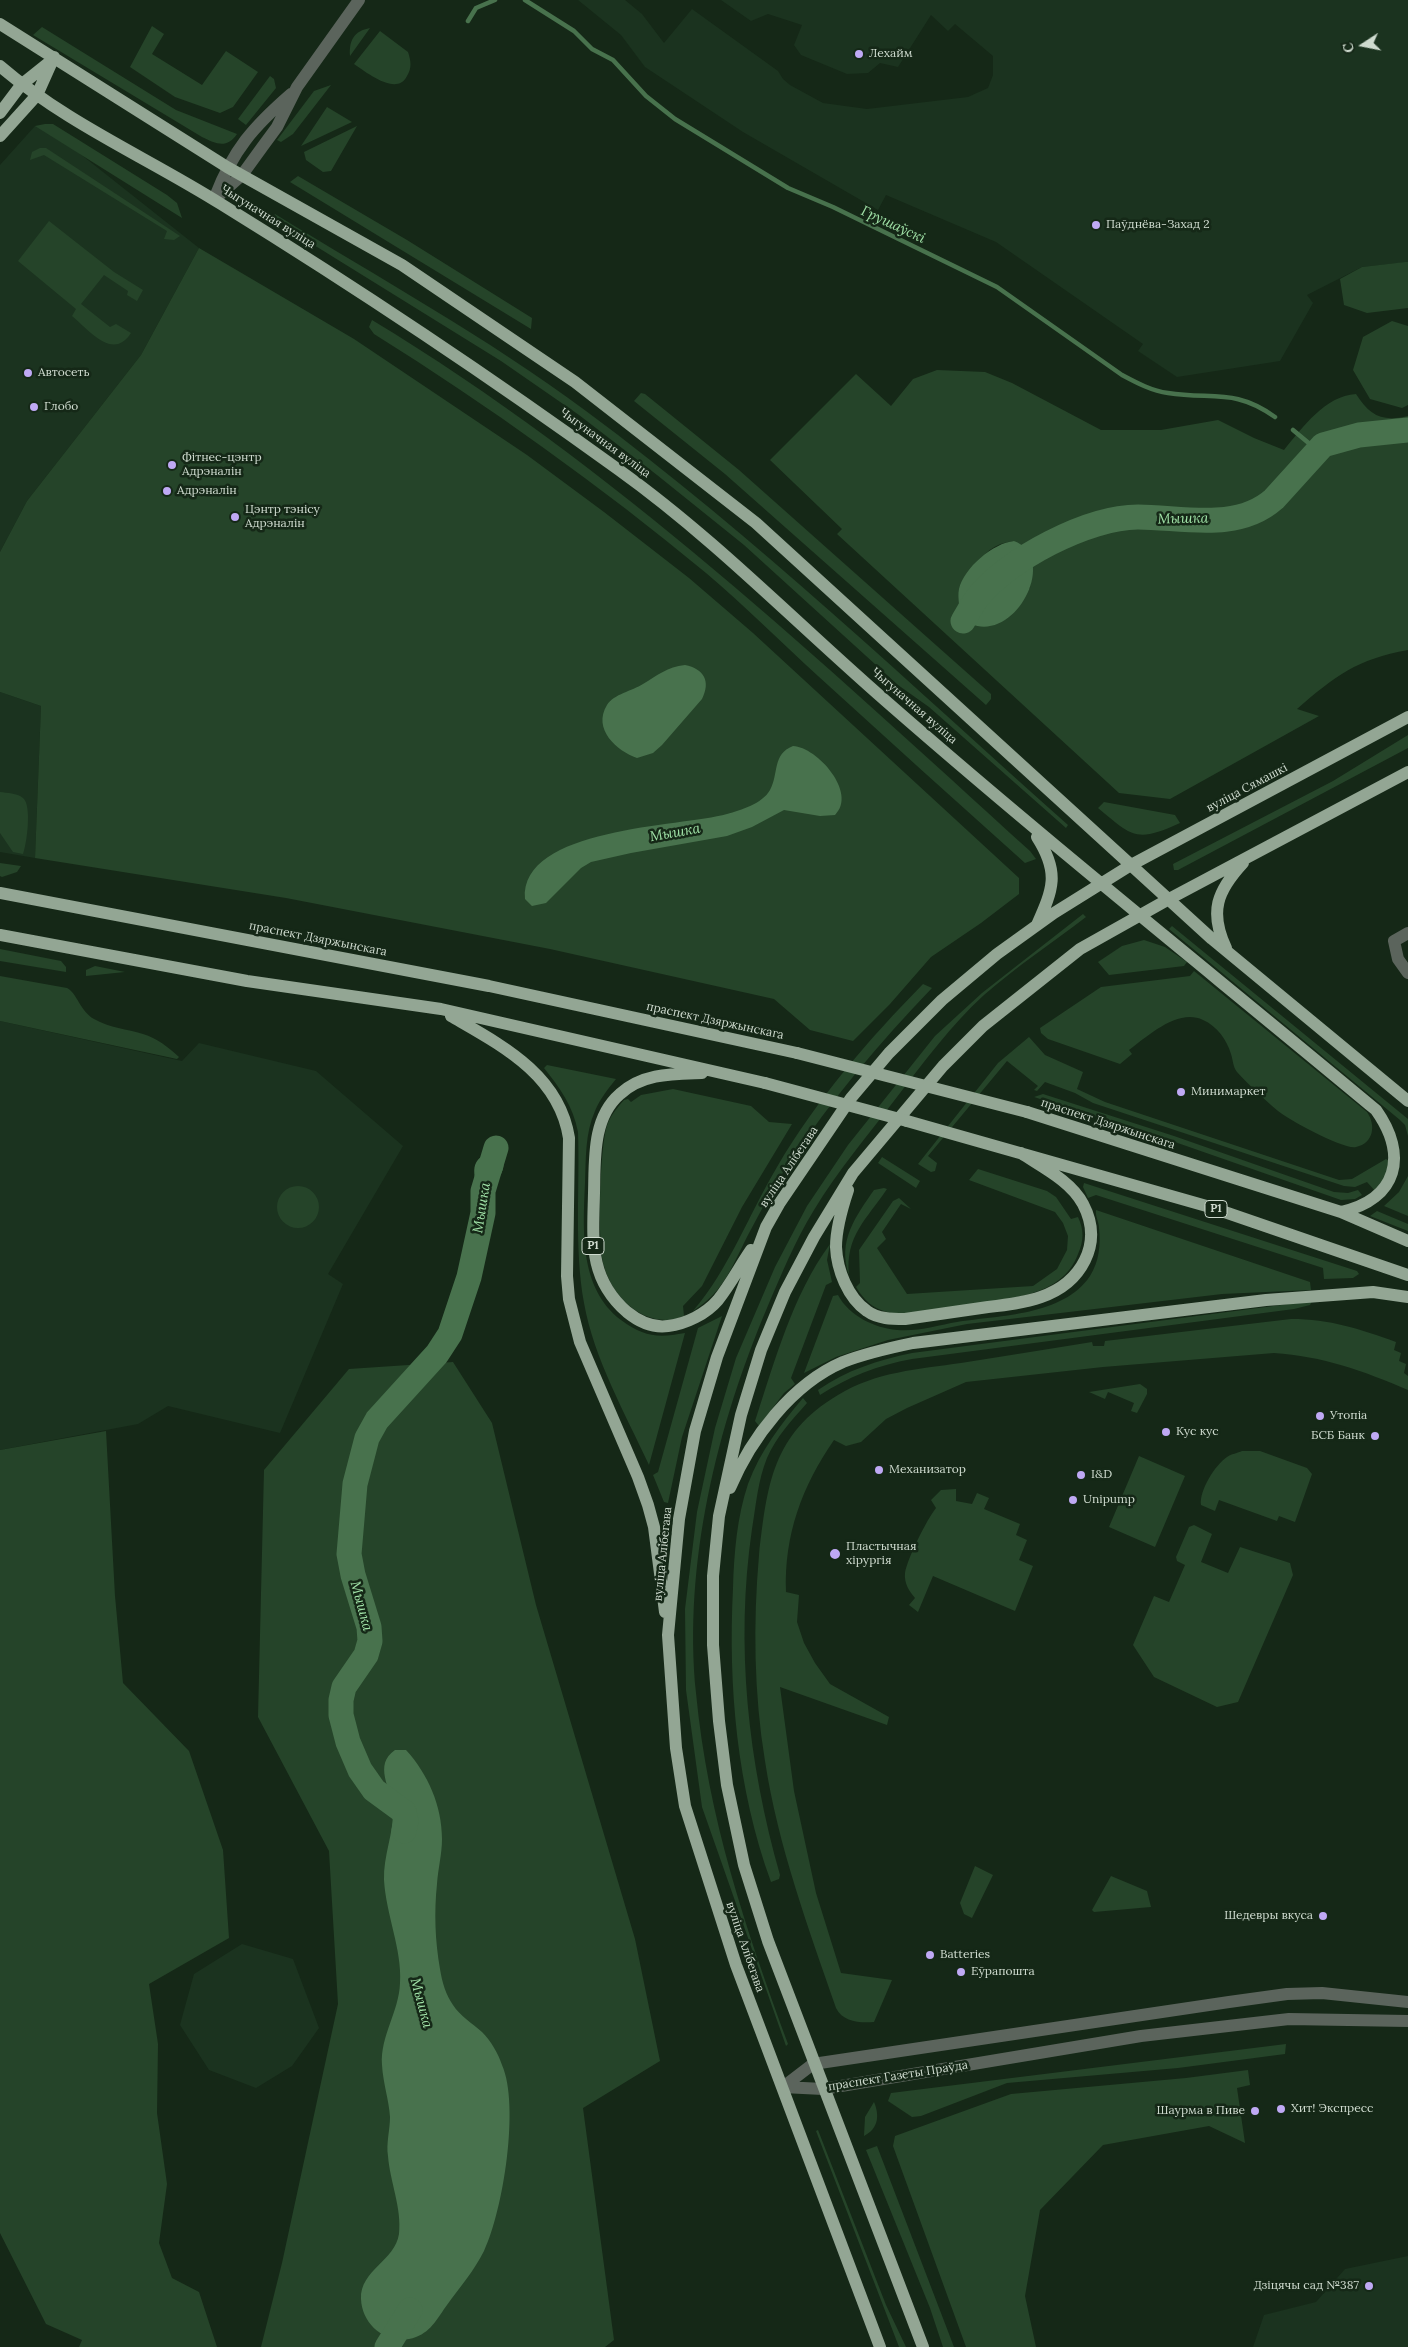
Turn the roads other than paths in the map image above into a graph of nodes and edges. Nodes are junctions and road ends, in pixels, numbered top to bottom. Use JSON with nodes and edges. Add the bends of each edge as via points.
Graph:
{"nodes":[{"id":1,"x":359,"y":0,"type":"edge"},
{"id":2,"x":0,"y":24,"type":"edge"},
{"id":3,"x":54,"y":57,"type":"junction"},
{"id":4,"x":0,"y":66,"type":"edge"},
{"id":5,"x":21,"y":84,"type":"junction"},
{"id":6,"x":298,"y":87,"type":"junction"},
{"id":7,"x":37,"y":95,"type":"junction"},
{"id":8,"x":0,"y":113,"type":"edge"},
{"id":9,"x":0,"y":136,"type":"edge"},
{"id":10,"x":227,"y":166,"type":"junction"},
{"id":11,"x":242,"y":175,"type":"junction"},
{"id":12,"x":214,"y":199,"type":"junction"},
{"id":13,"x":1408,"y":717,"type":"edge"},
{"id":14,"x":1408,"y":772,"type":"edge"},
{"id":15,"x":1028,"y":824,"type":"junction"},
{"id":16,"x":1249,"y":856,"type":"junction"},
{"id":17,"x":1131,"y":865,"type":"junction"},
{"id":18,"x":1100,"y":885,"type":"junction"},
{"id":19,"x":0,"y":893,"type":"edge"},
{"id":20,"x":1169,"y":899,"type":"junction"},
{"id":21,"x":1139,"y":915,"type":"junction"},
{"id":22,"x":1037,"y":926,"type":"junction"},
{"id":23,"x":1408,"y":933,"type":"edge"},
{"id":24,"x":0,"y":935,"type":"edge"},
{"id":25,"x":1227,"y":950,"type":"junction"},
{"id":26,"x":1408,"y":973,"type":"edge"},
{"id":27,"x":441,"y":1009,"type":"junction"},
{"id":28,"x":722,"y":1072,"type":"junction"},
{"id":29,"x":1408,"y":1101,"type":"edge"},
{"id":30,"x":1021,"y":1153,"type":"junction"},
{"id":31,"x":854,"y":1173,"type":"junction"},
{"id":32,"x":1341,"y":1212,"type":"junction"},
{"id":33,"x":766,"y":1227,"type":"junction"},
{"id":34,"x":1408,"y":1240,"type":"edge"},
{"id":35,"x":1408,"y":1276,"type":"edge"},
{"id":36,"x":1408,"y":1297,"type":"edge"},
{"id":37,"x":719,"y":1516,"type":"junction"},
{"id":38,"x":668,"y":1635,"type":"junction"},
{"id":39,"x":1408,"y":2002,"type":"edge"},
{"id":40,"x":1408,"y":2021,"type":"edge"},
{"id":41,"x":813,"y":2064,"type":"junction"},
{"id":42,"x":783,"y":2087,"type":"junction"},
{"id":43,"x":823,"y":2088,"type":"junction"},
{"id":44,"x":880,"y":2347,"type":"edge"},
{"id":45,"x":923,"y":2347,"type":"edge"}],
"edges":[{"from":1,"to":6,"type":"street","name":"Чыгуначная вуліца"},
{"from":2,"to":3,"type":"main road","name":"Чыгуначная вуліца"},
{"from":3,"to":5,"type":"main road"},
{"from":3,"to":7,"type":"main road"},
{"from":3,"to":10,"type":"main road","name":"Чыгуначная вуліца"},
{"from":4,"to":5,"type":"main road","name":"Чыгуначная вуліца"},
{"from":5,"to":7,"type":"main road","name":"Чыгуначная вуліца"},
{"from":5,"to":8,"type":"main road"},
{"from":6,"to":10,"type":"street","name":"Чыгуначная вуліца","via":[[263,118]]},
{"from":6,"to":11,"type":"street","name":"Чыгуначная вуліца","via":[[277,127]]},
{"from":7,"to":9,"type":"main road"},
{"from":7,"to":12,"type":"main road","name":"Чыгуначная вуліца"},
{"from":10,"to":11,"type":"main road","name":"Чыгуначная вуліца"},
{"from":10,"to":12,"type":"street"},
{"from":11,"to":12,"type":"street"},
{"from":11,"to":17,"type":"main road","name":"Чыгуначная вуліца","via":[[402,265],[575,382],[756,523]]},
{"from":12,"to":15,"type":"main road","name":"Чыгуначная вуліца","via":[[483,372],[646,489],[737,564],[890,705]]},
{"from":13,"to":17,"type":"main road","name":"вуліца Сямашкі"},
{"from":14,"to":16,"type":"main road"},
{"from":15,"to":18,"type":"main road","name":"Чыгуначная вуліца"},
{"from":15,"to":22,"type":"main road","via":[[1052,867],[1051,893]]},
{"from":16,"to":20,"type":"main road"},
{"from":16,"to":25,"type":"main road","via":[[1223,887],[1217,904],[1219,931]]},
{"from":17,"to":18,"type":"main road","name":"вуліца Сямашкі"},
{"from":17,"to":20,"type":"main road","name":"Чыгуначная вуліца"},
{"from":18,"to":21,"type":"main road","name":"Чыгуначная вуліца"},
{"from":18,"to":22,"type":"main road","name":"вуліца Алібегава"},
{"from":19,"to":32,"type":"main road","name":"праспект Дзяржынскага","bridge":true,"via":[[489,986],[797,1053],[1027,1112]]},
{"from":20,"to":21,"type":"main road"},
{"from":20,"to":25,"type":"main road","name":"Чыгуначная вуліца"},
{"from":21,"to":31,"type":"main road","name":"вуліца Алібегава","via":[[1080,949],[983,1026],[943,1066]]},
{"from":21,"to":32,"type":"main road","name":"Чыгуначная вуліца","via":[[1387,1121],[1398,1145],[1399,1166],[1395,1179],[1388,1190],[1375,1200]]},
{"from":22,"to":33,"type":"main road","name":"вуліца Алібегава","number":"Р1","via":[[942,1000],[889,1054],[851,1098]]},
{"from":23,"to":26,"type":"street","via":[[1394,941],[1398,959]]},
{"from":24,"to":27,"type":"main road","via":[[246,981]]},
{"from":25,"to":29,"type":"main road","name":"Чыгуначная вуліца"},
{"from":27,"to":28,"type":"main road"},
{"from":27,"to":38,"type":"main road","via":[[513,1052],[549,1090],[566,1122],[569,1138],[569,1299],[580,1342],[648,1505]]},
{"from":28,"to":30,"type":"main road","number":"Р1","bridge":true},
{"from":28,"to":33,"type":"main road","number":"Р1","via":[[668,1074],[644,1080],[618,1095],[607,1110],[595,1142],[593,1238],[598,1270],[608,1293],[635,1318],[650,1324],[677,1325],[691,1320],[717,1301]]},
{"from":30,"to":31,"type":"main road","via":[[1057,1177],[1083,1203],[1091,1230],[1091,1244],[1079,1273],[1068,1283],[1041,1297],[1020,1303],[905,1319],[888,1319],[867,1311],[841,1274],[836,1246]]},
{"from":30,"to":35,"type":"main road","number":"Р1","via":[[1210,1207]]},
{"from":31,"to":37,"type":"main road","name":"вуліца Алібегава","via":[[814,1237],[785,1292],[762,1350],[742,1415]]},
{"from":32,"to":34,"type":"main road","name":"праспект Дзяржынскага"},
{"from":33,"to":38,"type":"main road","name":"вуліца Алібегава","via":[[737,1300],[695,1431],[679,1519]]},
{"from":36,"to":37,"type":"main road","via":[[1373,1292],[1266,1300],[913,1343],[860,1356],[824,1373],[787,1402],[750,1452],[734,1479]]},
{"from":37,"to":41,"type":"main road","name":"вуліца Алібегава","via":[[713,1576],[713,1645],[718,1721],[727,1785],[744,1865]]},
{"from":38,"to":42,"type":"main road","name":"вуліца Алібегава","via":[[676,1748],[685,1806],[736,1965]]},
{"from":39,"to":41,"type":"street","name":"праспект Газеты Праўда","via":[[1354,1995],[1287,1994]]},
{"from":40,"to":43,"type":"street","name":"праспект Газеты Праўда","via":[[1289,2019],[1141,2036]]},
{"from":41,"to":42,"type":"street","name":"праспект Газеты Праўда"},
{"from":41,"to":43,"type":"main road","name":"вуліца Алібегава"},
{"from":42,"to":43,"type":"street","name":"праспект Газеты Праўда"},
{"from":42,"to":44,"type":"main road","name":"вуліца Алібегава"},
{"from":43,"to":45,"type":"main road","name":"вуліца Алібегава"}]}
